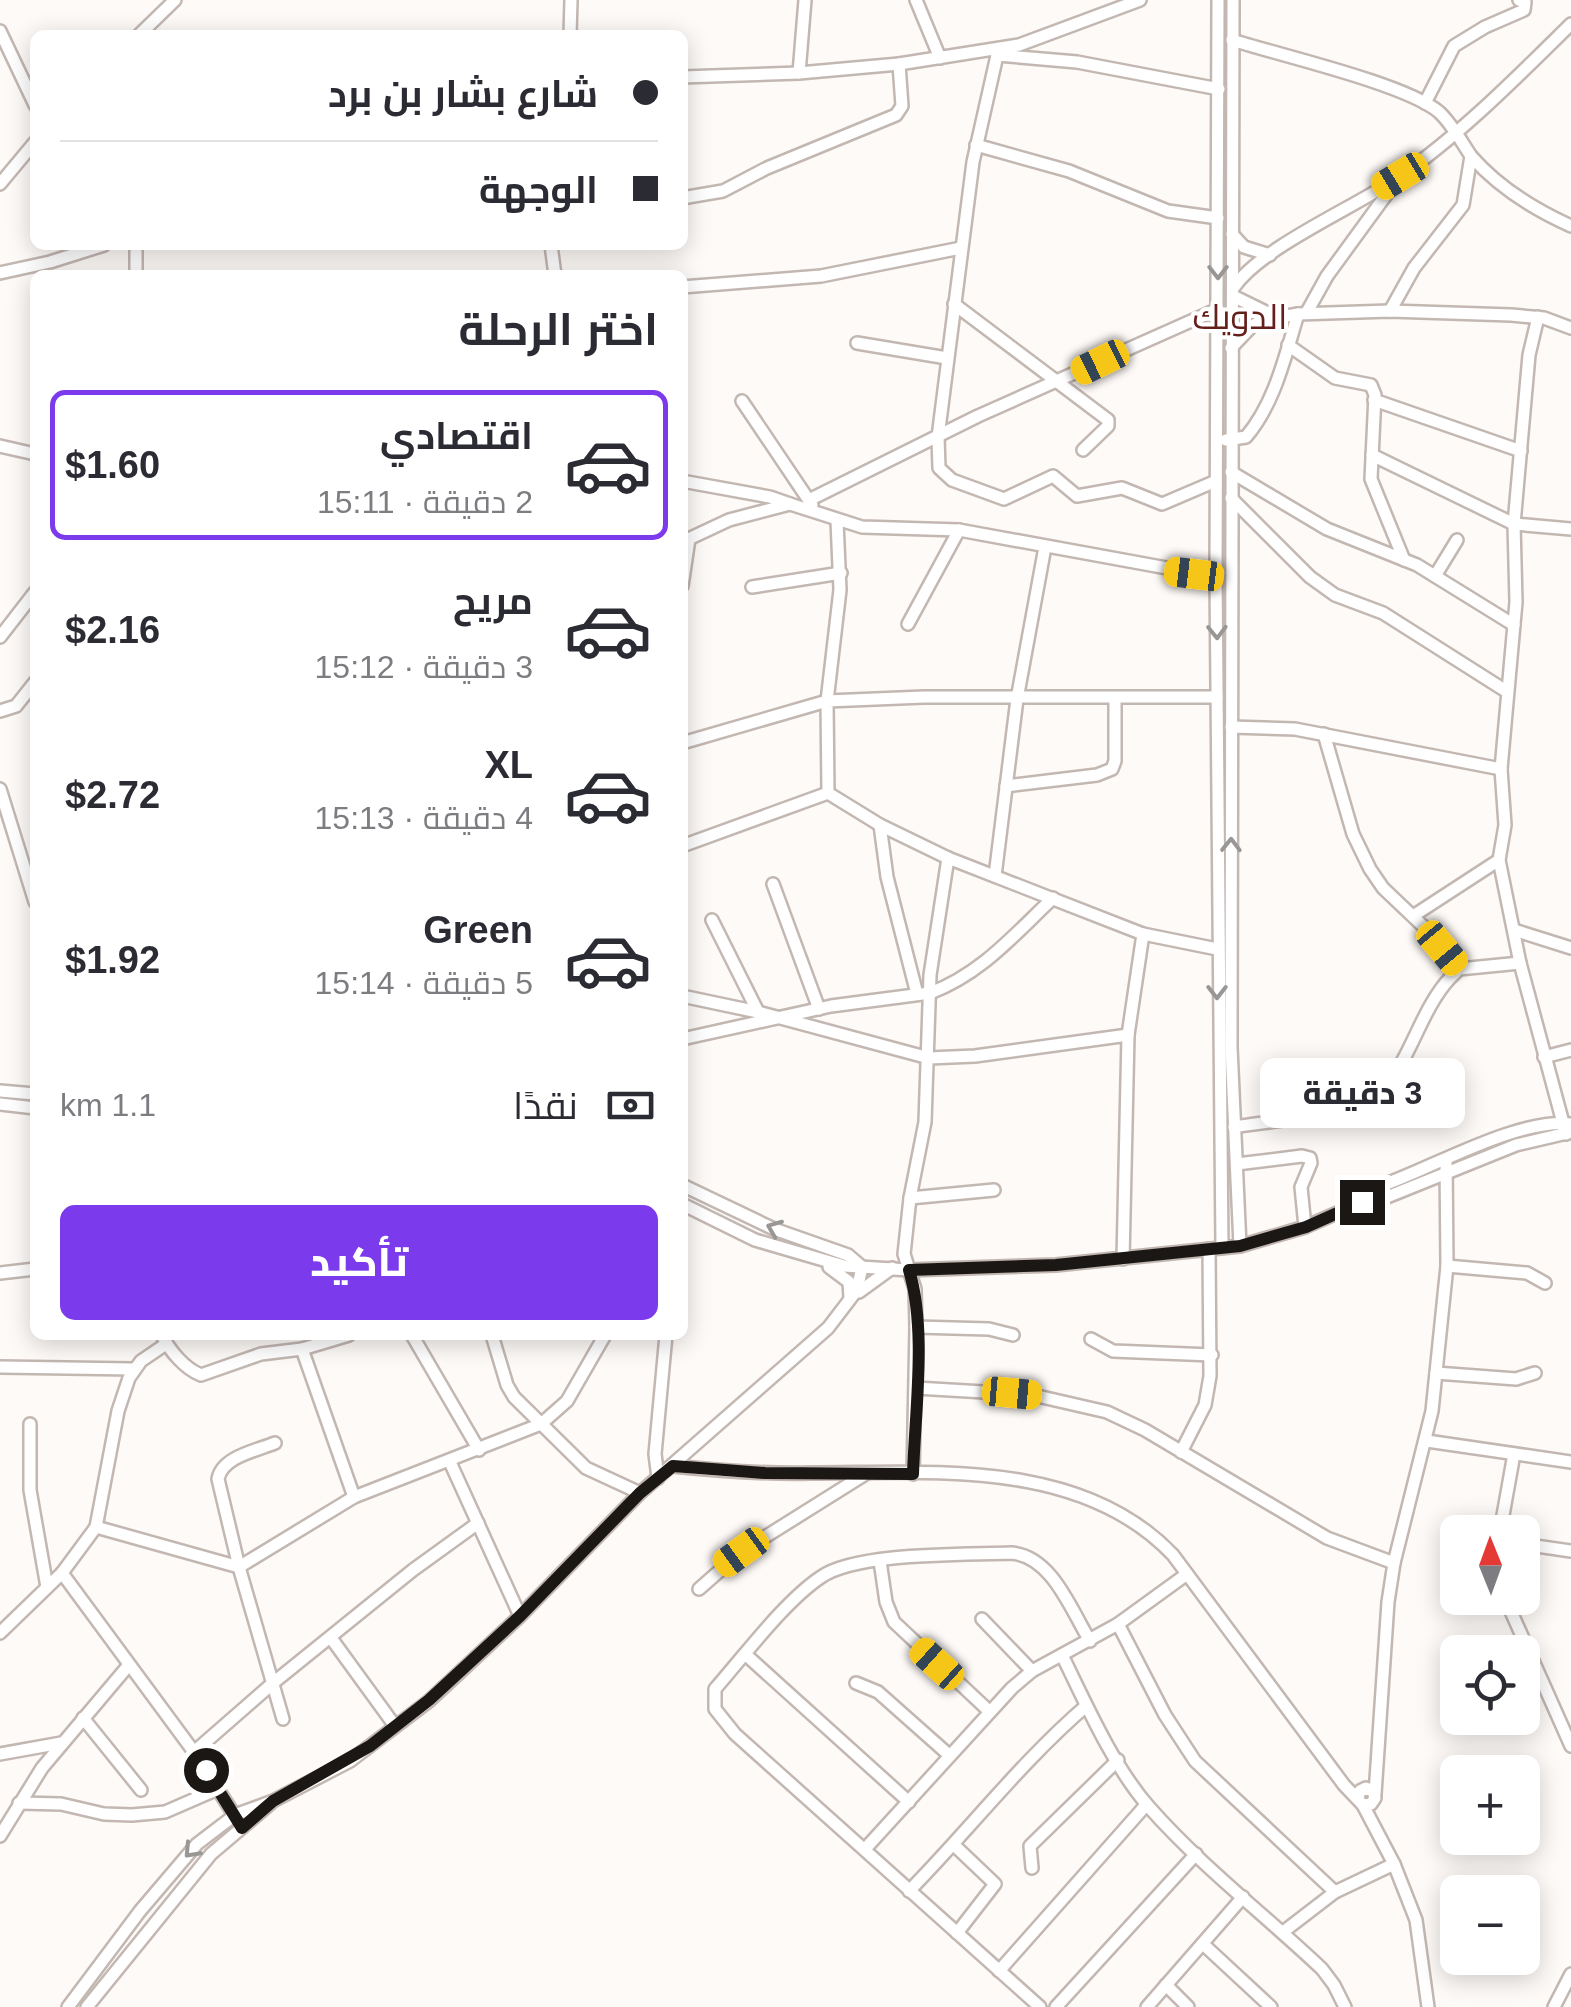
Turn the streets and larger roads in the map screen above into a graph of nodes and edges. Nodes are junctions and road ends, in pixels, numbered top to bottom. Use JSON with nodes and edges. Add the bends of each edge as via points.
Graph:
{"nodes":[{"id":1,"x":174,"y":0,"type":"edge"},
{"id":2,"x":571,"y":0,"type":"edge"},
{"id":3,"x":805,"y":0,"type":"edge"},
{"id":4,"x":916,"y":0,"type":"edge"},
{"id":5,"x":1140,"y":0,"type":"edge"},
{"id":6,"x":1218,"y":0,"type":"edge"},
{"id":7,"x":1233,"y":0,"type":"edge"},
{"id":8,"x":1519,"y":0,"type":"edge"},
{"id":9,"x":1571,"y":24,"type":"edge"},
{"id":10,"x":144,"y":30,"type":"edge"},
{"id":11,"x":570,"y":30,"type":"edge"},
{"id":12,"x":0,"y":31,"type":"edge"},
{"id":13,"x":1232,"y":40,"type":"junction"},
{"id":14,"x":997,"y":53,"type":"junction"},
{"id":15,"x":940,"y":58,"type":"junction"},
{"id":16,"x":898,"y":64,"type":"junction"},
{"id":17,"x":799,"y":73,"type":"junction"},
{"id":18,"x":688,"y":77,"type":"edge"},
{"id":19,"x":1219,"y":89,"type":"junction"},
{"id":20,"x":30,"y":94,"type":"edge"},
{"id":21,"x":1426,"y":103,"type":"junction"},
{"id":22,"x":1455,"y":132,"type":"junction"},
{"id":23,"x":976,"y":145,"type":"junction"},
{"id":24,"x":30,"y":148,"type":"edge"},
{"id":25,"x":1471,"y":156,"type":"junction"},
{"id":26,"x":1400,"y":176,"type":"junction"},
{"id":27,"x":0,"y":184,"type":"edge"},
{"id":28,"x":688,"y":197,"type":"edge"},
{"id":29,"x":1225,"y":198,"type":"junction"},
{"id":30,"x":1218,"y":218,"type":"junction"},
{"id":31,"x":1571,"y":226,"type":"edge"},
{"id":32,"x":1232,"y":234,"type":"junction"},
{"id":33,"x":961,"y":248,"type":"junction"},
{"id":34,"x":92,"y":250,"type":"edge"},
{"id":35,"x":1270,"y":255,"type":"junction"},
{"id":36,"x":50,"y":268,"type":"edge"},
{"id":37,"x":0,"y":273,"type":"edge"},
{"id":38,"x":688,"y":287,"type":"edge"},
{"id":39,"x":1234,"y":291,"type":"junction"},
{"id":40,"x":954,"y":304,"type":"junction"},
{"id":41,"x":1218,"y":310,"type":"junction"},
{"id":42,"x":1390,"y":312,"type":"junction"},
{"id":43,"x":1302,"y":313,"type":"junction"},
{"id":44,"x":1274,"y":316,"type":"junction"},
{"id":45,"x":1538,"y":318,"type":"junction"},
{"id":46,"x":1571,"y":328,"type":"edge"},
{"id":47,"x":857,"y":343,"type":"dead end"},
{"id":48,"x":1288,"y":346,"type":"junction"},
{"id":49,"x":1231,"y":348,"type":"junction"},
{"id":50,"x":948,"y":358,"type":"junction"},
{"id":51,"x":1059,"y":382,"type":"junction"},
{"id":52,"x":1374,"y":400,"type":"junction"},
{"id":53,"x":742,"y":401,"type":"dead end"},
{"id":54,"x":938,"y":437,"type":"junction"},
{"id":55,"x":1216,"y":440,"type":"junction"},
{"id":56,"x":1232,"y":440,"type":"junction"},
{"id":57,"x":0,"y":446,"type":"edge"},
{"id":58,"x":1083,"y":450,"type":"dead end"},
{"id":59,"x":1520,"y":450,"type":"junction"},
{"id":60,"x":30,"y":453,"type":"edge"},
{"id":61,"x":1372,"y":455,"type":"junction"},
{"id":62,"x":1231,"y":472,"type":"junction"},
{"id":63,"x":1216,"y":481,"type":"junction"},
{"id":64,"x":688,"y":482,"type":"edge"},
{"id":65,"x":1231,"y":498,"type":"junction"},
{"id":66,"x":809,"y":500,"type":"junction"},
{"id":67,"x":790,"y":504,"type":"junction"},
{"id":68,"x":818,"y":513,"type":"junction"},
{"id":69,"x":838,"y":521,"type":"junction"},
{"id":70,"x":1514,"y":524,"type":"junction"},
{"id":71,"x":1571,"y":529,"type":"edge"},
{"id":72,"x":958,"y":530,"type":"junction"},
{"id":73,"x":688,"y":540,"type":"edge"},
{"id":74,"x":1457,"y":540,"type":"dead end"},
{"id":75,"x":1046,"y":547,"type":"junction"},
{"id":76,"x":1404,"y":560,"type":"junction"},
{"id":77,"x":841,"y":574,"type":"junction"},
{"id":78,"x":1435,"y":576,"type":"junction"},
{"id":79,"x":1216,"y":577,"type":"junction"},
{"id":80,"x":752,"y":587,"type":"dead end"},
{"id":81,"x":30,"y":598,"type":"edge"},
{"id":82,"x":908,"y":624,"type":"dead end"},
{"id":83,"x":1514,"y":625,"type":"junction"},
{"id":84,"x":0,"y":637,"type":"edge"},
{"id":85,"x":30,"y":688,"type":"edge"},
{"id":86,"x":1506,"y":690,"type":"junction"},
{"id":87,"x":1217,"y":697,"type":"junction"},
{"id":88,"x":1016,"y":699,"type":"junction"},
{"id":89,"x":1115,"y":699,"type":"junction"},
{"id":90,"x":827,"y":701,"type":"junction"},
{"id":91,"x":0,"y":711,"type":"edge"},
{"id":92,"x":1231,"y":727,"type":"junction"},
{"id":93,"x":1324,"y":734,"type":"junction"},
{"id":94,"x":688,"y":740,"type":"edge"},
{"id":95,"x":1500,"y":768,"type":"junction"},
{"id":96,"x":1006,"y":786,"type":"junction"},
{"id":97,"x":0,"y":789,"type":"edge"},
{"id":98,"x":828,"y":792,"type":"junction"},
{"id":99,"x":880,"y":825,"type":"junction"},
{"id":100,"x":688,"y":844,"type":"edge"},
{"id":101,"x":948,"y":858,"type":"junction"},
{"id":102,"x":1499,"y":860,"type":"junction"},
{"id":103,"x":995,"y":876,"type":"junction"},
{"id":104,"x":773,"y":884,"type":"dead end"},
{"id":105,"x":30,"y":886,"type":"edge"},
{"id":106,"x":1053,"y":898,"type":"junction"},
{"id":107,"x":1224,"y":913,"type":"junction"},
{"id":108,"x":1413,"y":916,"type":"junction"},
{"id":109,"x":712,"y":920,"type":"dead end"},
{"id":110,"x":1514,"y":930,"type":"junction"},
{"id":111,"x":1143,"y":934,"type":"junction"},
{"id":112,"x":1571,"y":948,"type":"edge"},
{"id":113,"x":1217,"y":950,"type":"junction"},
{"id":114,"x":1520,"y":963,"type":"junction"},
{"id":115,"x":1459,"y":970,"type":"junction"},
{"id":116,"x":924,"y":993,"type":"junction"},
{"id":117,"x":688,"y":997,"type":"edge"},
{"id":118,"x":818,"y":1009,"type":"junction"},
{"id":119,"x":758,"y":1012,"type":"junction"},
{"id":120,"x":780,"y":1019,"type":"junction"},
{"id":121,"x":1128,"y":1035,"type":"junction"},
{"id":122,"x":688,"y":1039,"type":"edge"},
{"id":123,"x":1571,"y":1050,"type":"edge"},
{"id":124,"x":1544,"y":1057,"type":"junction"},
{"id":125,"x":929,"y":1058,"type":"junction"},
{"id":126,"x":0,"y":1091,"type":"edge"},
{"id":127,"x":30,"y":1094,"type":"edge"},
{"id":128,"x":0,"y":1104,"type":"edge"},
{"id":129,"x":30,"y":1107,"type":"edge"},
{"id":130,"x":1234,"y":1127,"type":"junction"},
{"id":131,"x":1568,"y":1128,"type":"edge"},
{"id":132,"x":1236,"y":1164,"type":"junction"},
{"id":133,"x":1446,"y":1166,"type":"junction"},
{"id":134,"x":688,"y":1188,"type":"edge"},
{"id":135,"x":994,"y":1190,"type":"dead end"},
{"id":136,"x":910,"y":1198,"type":"junction"},
{"id":137,"x":688,"y":1207,"type":"edge"},
{"id":138,"x":1306,"y":1227,"type":"junction"},
{"id":139,"x":1240,"y":1246,"type":"junction"},
{"id":140,"x":1216,"y":1249,"type":"junction"},
{"id":141,"x":805,"y":1257,"type":"junction"},
{"id":142,"x":1123,"y":1259,"type":"junction"},
{"id":143,"x":1447,"y":1266,"type":"junction"},
{"id":144,"x":862,"y":1267,"type":"junction"},
{"id":145,"x":892,"y":1268,"type":"junction"},
{"id":146,"x":30,"y":1270,"type":"edge"},
{"id":147,"x":909,"y":1270,"type":"junction"},
{"id":148,"x":0,"y":1273,"type":"edge"},
{"id":149,"x":1544,"y":1284,"type":"dead end"},
{"id":150,"x":849,"y":1302,"type":"junction"},
{"id":151,"x":916,"y":1327,"type":"junction"},
{"id":152,"x":1013,"y":1335,"type":"dead end"},
{"id":153,"x":1091,"y":1339,"type":"dead end"},
{"id":154,"x":164,"y":1340,"type":"edge"},
{"id":155,"x":331,"y":1340,"type":"edge"},
{"id":156,"x":415,"y":1340,"type":"edge"},
{"id":157,"x":494,"y":1340,"type":"edge"},
{"id":158,"x":602,"y":1340,"type":"edge"},
{"id":159,"x":665,"y":1340,"type":"edge"},
{"id":160,"x":302,"y":1348,"type":"junction"},
{"id":161,"x":1212,"y":1355,"type":"junction"},
{"id":162,"x":0,"y":1367,"type":"edge"},
{"id":163,"x":133,"y":1368,"type":"junction"},
{"id":164,"x":1436,"y":1372,"type":"junction"},
{"id":165,"x":1535,"y":1374,"type":"dead end"},
{"id":166,"x":916,"y":1388,"type":"junction"},
{"id":167,"x":30,"y":1424,"type":"dead end"},
{"id":168,"x":541,"y":1424,"type":"junction"},
{"id":169,"x":1426,"y":1441,"type":"junction"},
{"id":170,"x":274,"y":1442,"type":"dead end"},
{"id":171,"x":479,"y":1450,"type":"junction"},
{"id":172,"x":1181,"y":1452,"type":"junction"},
{"id":173,"x":1514,"y":1454,"type":"junction"},
{"id":174,"x":450,"y":1462,"type":"junction"},
{"id":175,"x":1571,"y":1462,"type":"edge"},
{"id":176,"x":673,"y":1466,"type":"junction"},
{"id":177,"x":867,"y":1473,"type":"junction"},
{"id":178,"x":913,"y":1474,"type":"junction"},
{"id":179,"x":658,"y":1478,"type":"junction"},
{"id":180,"x":640,"y":1493,"type":"junction"},
{"id":181,"x":354,"y":1497,"type":"junction"},
{"id":182,"x":1503,"y":1515,"type":"edge"},
{"id":183,"x":478,"y":1523,"type":"junction"},
{"id":184,"x":96,"y":1527,"type":"junction"},
{"id":185,"x":1540,"y":1547,"type":"edge"},
{"id":186,"x":1571,"y":1551,"type":"edge"},
{"id":187,"x":880,"y":1561,"type":"junction"},
{"id":188,"x":1394,"y":1563,"type":"junction"},
{"id":189,"x":239,"y":1567,"type":"junction"},
{"id":190,"x":62,"y":1573,"type":"junction"},
{"id":191,"x":1188,"y":1574,"type":"junction"},
{"id":192,"x":47,"y":1588,"type":"junction"},
{"id":193,"x":699,"y":1589,"type":"dead end"},
{"id":194,"x":1513,"y":1615,"type":"edge"},
{"id":195,"x":520,"y":1616,"type":"junction"},
{"id":196,"x":982,"y":1619,"type":"dead end"},
{"id":197,"x":1118,"y":1624,"type":"junction"},
{"id":198,"x":0,"y":1634,"type":"edge"},
{"id":199,"x":331,"y":1638,"type":"junction"},
{"id":200,"x":1090,"y":1641,"type":"junction"},
{"id":201,"x":746,"y":1654,"type":"junction"},
{"id":202,"x":1062,"y":1655,"type":"junction"},
{"id":203,"x":128,"y":1666,"type":"junction"},
{"id":204,"x":1032,"y":1671,"type":"junction"},
{"id":205,"x":273,"y":1683,"type":"junction"},
{"id":206,"x":856,"y":1684,"type":"dead end"},
{"id":207,"x":1086,"y":1706,"type":"junction"},
{"id":208,"x":989,"y":1712,"type":"junction"},
{"id":209,"x":83,"y":1718,"type":"junction"},
{"id":210,"x":283,"y":1719,"type":"dead end"},
{"id":211,"x":395,"y":1726,"type":"junction"},
{"id":212,"x":61,"y":1743,"type":"junction"},
{"id":213,"x":1571,"y":1746,"type":"edge"},
{"id":214,"x":194,"y":1752,"type":"junction"},
{"id":215,"x":0,"y":1754,"type":"edge"},
{"id":216,"x":949,"y":1755,"type":"junction"},
{"id":217,"x":1118,"y":1760,"type":"junction"},
{"id":218,"x":218,"y":1788,"type":"junction"},
{"id":219,"x":141,"y":1790,"type":"dead end"},
{"id":220,"x":1366,"y":1796,"type":"junction"},
{"id":221,"x":273,"y":1801,"type":"junction"},
{"id":222,"x":909,"y":1802,"type":"junction"},
{"id":223,"x":19,"y":1803,"type":"junction"},
{"id":224,"x":1146,"y":1805,"type":"junction"},
{"id":225,"x":235,"y":1815,"type":"junction"},
{"id":226,"x":242,"y":1828,"type":"junction"},
{"id":227,"x":0,"y":1836,"type":"edge"},
{"id":228,"x":954,"y":1845,"type":"junction"},
{"id":229,"x":865,"y":1849,"type":"junction"},
{"id":230,"x":1196,"y":1854,"type":"junction"},
{"id":231,"x":1394,"y":1864,"type":"junction"},
{"id":232,"x":1032,"y":1868,"type":"dead end"},
{"id":233,"x":909,"y":1891,"type":"junction"},
{"id":234,"x":1335,"y":1892,"type":"junction"},
{"id":235,"x":1244,"y":1897,"type":"junction"},
{"id":236,"x":1284,"y":1932,"type":"junction"},
{"id":237,"x":958,"y":1933,"type":"junction"},
{"id":238,"x":1204,"y":1944,"type":"junction"},
{"id":239,"x":999,"y":1971,"type":"junction"},
{"id":240,"x":1571,"y":1974,"type":"edge"},
{"id":241,"x":1166,"y":1985,"type":"junction"},
{"id":242,"x":68,"y":2007,"type":"edge"},
{"id":243,"x":86,"y":2007,"type":"edge"},
{"id":244,"x":1040,"y":2007,"type":"edge"},
{"id":245,"x":1056,"y":2007,"type":"edge"},
{"id":246,"x":1146,"y":2007,"type":"edge"},
{"id":247,"x":1188,"y":2007,"type":"edge"},
{"id":248,"x":1272,"y":2007,"type":"edge"},
{"id":249,"x":1345,"y":2007,"type":"edge"},
{"id":250,"x":1428,"y":2007,"type":"edge"},
{"id":251,"x":1554,"y":2007,"type":"edge"}],
"edges":[{"from":1,"to":10,"type":"street"},
{"from":2,"to":11,"type":"street"},
{"from":3,"to":17,"type":"street"},
{"from":4,"to":15,"type":"street"},
{"from":5,"to":14,"type":"street"},
{"from":6,"to":19,"type":"street"},
{"from":7,"to":13,"type":"street"},
{"from":8,"to":21,"type":"street","via":[[1524,10],[1449,52]]},
{"from":9,"to":22,"type":"street"},
{"from":12,"to":20,"type":"street"},
{"from":13,"to":21,"type":"street"},
{"from":13,"to":29,"type":"street"},
{"from":14,"to":15,"type":"street"},
{"from":14,"to":19,"type":"street"},
{"from":14,"to":23,"type":"street"},
{"from":15,"to":16,"type":"street"},
{"from":16,"to":17,"type":"street"},
{"from":16,"to":28,"type":"street","via":[[902,106],[896,115],[723,191]]},
{"from":17,"to":18,"type":"street"},
{"from":19,"to":29,"type":"street"},
{"from":21,"to":22,"type":"street"},
{"from":22,"to":25,"type":"street"},
{"from":22,"to":26,"type":"street"},
{"from":23,"to":30,"type":"street","via":[[1068,171],[1168,211]]},
{"from":23,"to":33,"type":"street"},
{"from":24,"to":27,"type":"street"},
{"from":25,"to":31,"type":"street","via":[[1520,199]]},
{"from":25,"to":42,"type":"street","via":[[1464,206],[1414,268]]},
{"from":26,"to":35,"type":"street"},
{"from":26,"to":43,"type":"street"},
{"from":29,"to":30,"type":"street"},
{"from":29,"to":32,"type":"street"},
{"from":30,"to":41,"type":"street","one_way":true},
{"from":32,"to":35,"type":"street"},
{"from":32,"to":39,"type":"street"},
{"from":33,"to":38,"type":"street","via":[[821,276]]},
{"from":33,"to":40,"type":"street"},
{"from":34,"to":36,"type":"street"},
{"from":35,"to":39,"type":"street"},
{"from":36,"to":37,"type":"street"},
{"from":39,"to":44,"type":"street"},
{"from":39,"to":49,"type":"street"},
{"from":40,"to":50,"type":"street"},
{"from":40,"to":51,"type":"street"},
{"from":41,"to":51,"type":"street"},
{"from":41,"to":55,"type":"street"},
{"from":42,"to":43,"type":"street"},
{"from":42,"to":45,"type":"street"},
{"from":43,"to":44,"type":"street"},
{"from":43,"to":48,"type":"street"},
{"from":44,"to":49,"type":"street","via":[[1252,326]]},
{"from":45,"to":46,"type":"street"},
{"from":45,"to":59,"type":"street"},
{"from":47,"to":50,"type":"street"},
{"from":48,"to":52,"type":"street","via":[[1335,378],[1370,384]]},
{"from":48,"to":56,"type":"street","via":[[1260,417],[1246,437]]},
{"from":49,"to":56,"type":"street"},
{"from":50,"to":54,"type":"street"},
{"from":51,"to":54,"type":"street"},
{"from":51,"to":58,"type":"street","via":[[1108,420]]},
{"from":52,"to":59,"type":"street"},
{"from":52,"to":61,"type":"street"},
{"from":53,"to":66,"type":"street"},
{"from":54,"to":63,"type":"street","via":[[944,475],[1004,499],[1053,476],[1077,496],[1122,488],[1162,504]]},
{"from":54,"to":66,"type":"street"},
{"from":55,"to":56,"type":"street"},
{"from":55,"to":63,"type":"street"},
{"from":56,"to":62,"type":"street"},
{"from":57,"to":60,"type":"street"},
{"from":59,"to":70,"type":"street"},
{"from":61,"to":70,"type":"street"},
{"from":61,"to":76,"type":"street","via":[[1372,484]]},
{"from":62,"to":65,"type":"street"},
{"from":62,"to":76,"type":"street","via":[[1327,528]]},
{"from":63,"to":79,"type":"street"},
{"from":64,"to":67,"type":"street"},
{"from":65,"to":86,"type":"street","via":[[1334,595],[1383,614]]},
{"from":65,"to":92,"type":"street"},
{"from":66,"to":68,"type":"street"},
{"from":67,"to":68,"type":"street"},
{"from":67,"to":73,"type":"street","via":[[729,520]]},
{"from":68,"to":69,"type":"street"},
{"from":69,"to":72,"type":"street","via":[[877,529]]},
{"from":69,"to":77,"type":"street"},
{"from":70,"to":71,"type":"street"},
{"from":70,"to":83,"type":"street"},
{"from":72,"to":75,"type":"street"},
{"from":72,"to":82,"type":"street"},
{"from":74,"to":78,"type":"street"},
{"from":75,"to":79,"type":"street"},
{"from":75,"to":88,"type":"street"},
{"from":76,"to":78,"type":"street"},
{"from":77,"to":80,"type":"street"},
{"from":77,"to":90,"type":"street"},
{"from":78,"to":83,"type":"street"},
{"from":79,"to":87,"type":"street","one_way":true},
{"from":81,"to":84,"type":"street"},
{"from":83,"to":86,"type":"street"},
{"from":85,"to":91,"type":"street","via":[[16,706]]},
{"from":86,"to":95,"type":"street"},
{"from":87,"to":89,"type":"street"},
{"from":87,"to":107,"type":"street"},
{"from":88,"to":89,"type":"street"},
{"from":88,"to":90,"type":"street"},
{"from":88,"to":96,"type":"street"},
{"from":89,"to":96,"type":"street","via":[[1112,770]]},
{"from":90,"to":94,"type":"street"},
{"from":90,"to":98,"type":"street"},
{"from":92,"to":93,"type":"street"},
{"from":107,"to":92,"type":"street","one_way":true},
{"from":93,"to":95,"type":"street"},
{"from":93,"to":108,"type":"street","via":[[1362,852],[1383,888]]},
{"from":95,"to":102,"type":"street","via":[[1506,825]]},
{"from":96,"to":103,"type":"street"},
{"from":97,"to":105,"type":"street"},
{"from":98,"to":99,"type":"street"},
{"from":98,"to":100,"type":"street"},
{"from":99,"to":101,"type":"street"},
{"from":99,"to":116,"type":"street","via":[[887,877]]},
{"from":101,"to":103,"type":"street"},
{"from":101,"to":116,"type":"street"},
{"from":102,"to":108,"type":"street"},
{"from":102,"to":110,"type":"street"},
{"from":103,"to":106,"type":"street"},
{"from":104,"to":118,"type":"street"},
{"from":106,"to":111,"type":"street"},
{"from":106,"to":116,"type":"street","via":[[977,970]]},
{"from":107,"to":113,"type":"street"},
{"from":107,"to":130,"type":"street"},
{"from":108,"to":115,"type":"street"},
{"from":109,"to":119,"type":"street"},
{"from":110,"to":112,"type":"street"},
{"from":110,"to":114,"type":"street"},
{"from":111,"to":113,"type":"street"},
{"from":111,"to":121,"type":"street"},
{"from":113,"to":140,"type":"street","one_way":true},
{"from":114,"to":115,"type":"street"},
{"from":114,"to":124,"type":"street"},
{"from":115,"to":130,"type":"street","via":[[1444,984],[1395,1076],[1376,1094],[1342,1108]]},
{"from":116,"to":118,"type":"street"},
{"from":116,"to":125,"type":"street"},
{"from":117,"to":119,"type":"street"},
{"from":118,"to":120,"type":"street"},
{"from":119,"to":120,"type":"street"},
{"from":120,"to":122,"type":"street"},
{"from":120,"to":125,"type":"street"},
{"from":121,"to":125,"type":"street"},
{"from":121,"to":142,"type":"street"},
{"from":123,"to":124,"type":"street"},
{"from":124,"to":131,"type":"street"},
{"from":125,"to":136,"type":"street"},
{"from":126,"to":127,"type":"street"},
{"from":128,"to":129,"type":"street"},
{"from":130,"to":132,"type":"street"},
{"from":131,"to":133,"type":"street","via":[[1528,1128]]},
{"from":132,"to":138,"type":"street","via":[[1310,1158],[1301,1187]]},
{"from":132,"to":139,"type":"street"},
{"from":133,"to":138,"type":"street","via":[[1387,1198]]},
{"from":133,"to":143,"type":"street"},
{"from":144,"to":134,"type":"street","one_way":true,"via":[[848,1254]]},
{"from":135,"to":136,"type":"street"},
{"from":136,"to":147,"type":"street","via":[[904,1254]]},
{"from":137,"to":141,"type":"street"},
{"from":138,"to":139,"type":"street"},
{"from":139,"to":140,"type":"street"},
{"from":140,"to":142,"type":"street"},
{"from":140,"to":161,"type":"street"},
{"from":141,"to":144,"type":"street"},
{"from":141,"to":150,"type":"street","via":[[844,1276]]},
{"from":142,"to":147,"type":"street"},
{"from":143,"to":149,"type":"street","via":[[1527,1273]]},
{"from":143,"to":164,"type":"street"},
{"from":144,"to":145,"type":"street"},
{"from":144,"to":150,"type":"street"},
{"from":145,"to":147,"type":"street"},
{"from":145,"to":150,"type":"street"},
{"from":146,"to":148,"type":"street"},
{"from":147,"to":151,"type":"street"},
{"from":150,"to":176,"type":"street"},
{"from":151,"to":152,"type":"street"},
{"from":151,"to":166,"type":"street"},
{"from":153,"to":161,"type":"street","via":[[1113,1351]]},
{"from":154,"to":160,"type":"street","via":[[201,1375]]},
{"from":154,"to":163,"type":"street"},
{"from":155,"to":160,"type":"street"},
{"from":156,"to":171,"type":"street"},
{"from":157,"to":168,"type":"street","via":[[510,1391]]},
{"from":158,"to":168,"type":"street","via":[[568,1401]]},
{"from":159,"to":179,"type":"street"},
{"from":160,"to":181,"type":"street"},
{"from":161,"to":172,"type":"street","via":[[1205,1405]]},
{"from":162,"to":163,"type":"street"},
{"from":163,"to":184,"type":"street"},
{"from":164,"to":165,"type":"street","via":[[1516,1379]]},
{"from":164,"to":169,"type":"street"},
{"from":166,"to":172,"type":"street","via":[[1067,1401],[1107,1412]]},
{"from":166,"to":178,"type":"street"},
{"from":167,"to":192,"type":"street","via":[[30,1490]]},
{"from":168,"to":171,"type":"street"},
{"from":168,"to":180,"type":"street","via":[[586,1468]]},
{"from":169,"to":173,"type":"street"},
{"from":169,"to":188,"type":"street"},
{"from":170,"to":189,"type":"street","via":[[226,1463],[218,1475]]},
{"from":171,"to":174,"type":"street"},
{"from":172,"to":188,"type":"street","via":[[1327,1538]]},
{"from":173,"to":175,"type":"street"},
{"from":173,"to":182,"type":"street"},
{"from":174,"to":181,"type":"street"},
{"from":174,"to":183,"type":"street"},
{"from":176,"to":177,"type":"street"},
{"from":176,"to":179,"type":"street"},
{"from":177,"to":178,"type":"street"},
{"from":177,"to":193,"type":"street","via":[[741,1552]]},
{"from":178,"to":191,"type":"street","via":[[1002,1478],[1075,1493],[1145,1529]]},
{"from":179,"to":180,"type":"street"},
{"from":180,"to":195,"type":"street"},
{"from":181,"to":189,"type":"street"},
{"from":183,"to":195,"type":"street"},
{"from":183,"to":199,"type":"street"},
{"from":184,"to":189,"type":"street"},
{"from":184,"to":190,"type":"street"},
{"from":185,"to":186,"type":"street"},
{"from":187,"to":200,"type":"street","via":[[1028,1556],[1048,1573]]},
{"from":187,"to":201,"type":"street","via":[[822,1576]]},
{"from":187,"to":208,"type":"street","via":[[894,1622]]},
{"from":188,"to":220,"type":"street","via":[[1379,1744]]},
{"from":189,"to":205,"type":"street"},
{"from":190,"to":192,"type":"street"},
{"from":190,"to":203,"type":"street"},
{"from":191,"to":197,"type":"street"},
{"from":191,"to":220,"type":"street","via":[[1333,1771]]},
{"from":192,"to":198,"type":"street"},
{"from":194,"to":213,"type":"street"},
{"from":195,"to":211,"type":"street"},
{"from":196,"to":204,"type":"street"},
{"from":197,"to":200,"type":"street"},
{"from":197,"to":234,"type":"street","via":[[1195,1761]]},
{"from":199,"to":205,"type":"street"},
{"from":199,"to":211,"type":"street"},
{"from":200,"to":202,"type":"street"},
{"from":201,"to":222,"type":"street"},
{"from":201,"to":229,"type":"street","via":[[715,1689],[718,1716]]},
{"from":202,"to":204,"type":"street"},
{"from":202,"to":207,"type":"street"},
{"from":203,"to":209,"type":"street"},
{"from":203,"to":214,"type":"street"},
{"from":204,"to":208,"type":"street"},
{"from":205,"to":210,"type":"street"},
{"from":205,"to":214,"type":"street"},
{"from":206,"to":216,"type":"street","via":[[878,1692]]},
{"from":207,"to":217,"type":"street"},
{"from":207,"to":228,"type":"street","via":[[1010,1778]]},
{"from":208,"to":216,"type":"street"},
{"from":209,"to":212,"type":"street"},
{"from":209,"to":219,"type":"street"},
{"from":211,"to":221,"type":"street","via":[[350,1760]]},
{"from":212,"to":215,"type":"street"},
{"from":212,"to":223,"type":"street"},
{"from":214,"to":218,"type":"street"},
{"from":216,"to":222,"type":"street"},
{"from":217,"to":224,"type":"street"},
{"from":217,"to":232,"type":"street","via":[[1030,1846]]},
{"from":218,"to":223,"type":"street","via":[[165,1812],[132,1816]]},
{"from":218,"to":225,"type":"street"},
{"from":220,"to":231,"type":"street"},
{"from":221,"to":225,"type":"street"},
{"from":221,"to":226,"type":"street"},
{"from":222,"to":229,"type":"street"},
{"from":223,"to":227,"type":"street"},
{"from":224,"to":230,"type":"street"},
{"from":224,"to":239,"type":"street"},
{"from":225,"to":226,"type":"street"},
{"from":225,"to":242,"type":"street","one_way":true,"via":[[170,1874]]},
{"from":226,"to":243,"type":"street","via":[[190,1876]]},
{"from":228,"to":233,"type":"street"},
{"from":228,"to":237,"type":"street","via":[[995,1884]]},
{"from":229,"to":233,"type":"street"},
{"from":230,"to":235,"type":"street"},
{"from":230,"to":245,"type":"street"},
{"from":231,"to":234,"type":"street"},
{"from":231,"to":250,"type":"street","via":[[1416,1920]]},
{"from":233,"to":237,"type":"street"},
{"from":234,"to":236,"type":"street"},
{"from":235,"to":236,"type":"street"},
{"from":235,"to":238,"type":"street"},
{"from":236,"to":249,"type":"street","via":[[1322,1969]]},
{"from":237,"to":239,"type":"street"},
{"from":238,"to":241,"type":"street"},
{"from":238,"to":248,"type":"street"},
{"from":239,"to":244,"type":"street"},
{"from":240,"to":251,"type":"street"},
{"from":241,"to":246,"type":"street"},
{"from":241,"to":247,"type":"street"}]}
